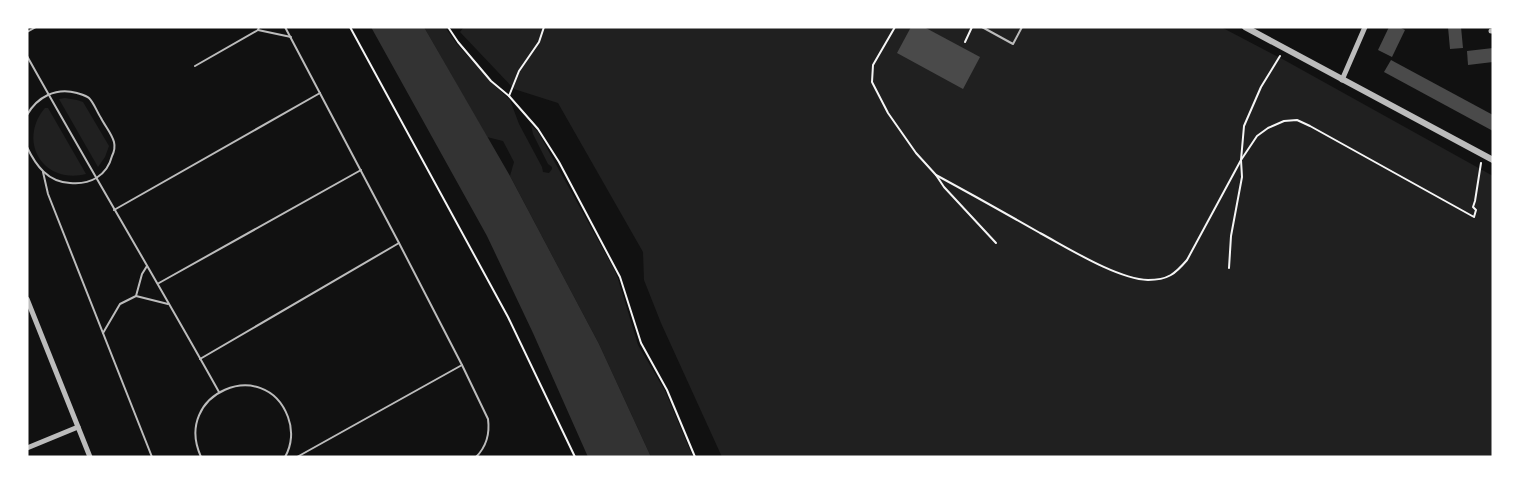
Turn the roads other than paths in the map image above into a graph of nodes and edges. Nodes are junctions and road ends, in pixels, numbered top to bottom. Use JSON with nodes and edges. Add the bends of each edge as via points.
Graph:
{"nodes":[{"id":1,"x":36,"y":27,"type":"edge"},
{"id":2,"x":285,"y":27,"type":"edge"},
{"id":3,"x":982,"y":27,"type":"edge"},
{"id":4,"x":1022,"y":27,"type":"edge"},
{"id":5,"x":1245,"y":27,"type":"edge"},
{"id":6,"x":1365,"y":27,"type":"edge"},
{"id":7,"x":259,"y":28,"type":"edge"},
{"id":8,"x":27,"y":32,"type":"edge"},
{"id":9,"x":291,"y":37,"type":"junction"},
{"id":10,"x":27,"y":56,"type":"edge"},
{"id":11,"x":195,"y":66,"type":"dead end"},
{"id":12,"x":1342,"y":80,"type":"junction"},
{"id":13,"x":320,"y":93,"type":"junction"},
{"id":14,"x":48,"y":94,"type":"junction"},
{"id":15,"x":27,"y":115,"type":"edge"},
{"id":16,"x":27,"y":150,"type":"edge"},
{"id":17,"x":1493,"y":160,"type":"edge"},
{"id":18,"x":361,"y":170,"type":"junction"},
{"id":19,"x":43,"y":172,"type":"junction"},
{"id":20,"x":96,"y":179,"type":"junction"},
{"id":21,"x":114,"y":210,"type":"junction"},
{"id":22,"x":399,"y":243,"type":"junction"},
{"id":23,"x":147,"y":265,"type":"junction"},
{"id":24,"x":158,"y":284,"type":"junction"},
{"id":25,"x":136,"y":296,"type":"junction"},
{"id":26,"x":27,"y":299,"type":"edge"},
{"id":27,"x":170,"y":304,"type":"junction"},
{"id":28,"x":103,"y":333,"type":"junction"},
{"id":29,"x":200,"y":359,"type":"junction"},
{"id":30,"x":462,"y":365,"type":"junction"},
{"id":31,"x":219,"y":392,"type":"junction"},
{"id":32,"x":78,"y":427,"type":"junction"},
{"id":33,"x":27,"y":448,"type":"edge"},
{"id":34,"x":90,"y":457,"type":"edge"},
{"id":35,"x":152,"y":457,"type":"edge"},
{"id":36,"x":201,"y":457,"type":"edge"},
{"id":37,"x":285,"y":457,"type":"edge"},
{"id":38,"x":297,"y":457,"type":"edge"},
{"id":39,"x":476,"y":457,"type":"edge"}],
"edges":[{"from":1,"to":8,"type":"lane"},
{"from":2,"to":9,"type":"lane"},
{"from":3,"to":4,"type":"lane","via":[[1013,44]]},
{"from":5,"to":12,"type":"street"},
{"from":6,"to":12,"type":"street"},
{"from":7,"to":9,"type":"lane"},
{"from":7,"to":11,"type":"lane"},
{"from":9,"to":13,"type":"lane"},
{"from":10,"to":14,"type":"lane"},
{"from":12,"to":17,"type":"street"},
{"from":13,"to":18,"type":"lane"},
{"from":13,"to":21,"type":"lane"},
{"from":14,"to":15,"type":"lane"},
{"from":14,"to":20,"type":"lane"},
{"from":14,"to":20,"type":"lane","via":[[64,91],[89,98],[114,143],[111,161]]},
{"from":16,"to":19,"type":"lane"},
{"from":18,"to":22,"type":"lane"},
{"from":18,"to":24,"type":"lane"},
{"from":19,"to":20,"type":"lane","via":[[65,183]]},
{"from":19,"to":28,"type":"lane"},
{"from":20,"to":21,"type":"lane"},
{"from":21,"to":23,"type":"lane"},
{"from":22,"to":29,"type":"lane"},
{"from":22,"to":30,"type":"lane"},
{"from":23,"to":24,"type":"lane"},
{"from":23,"to":25,"type":"lane"},
{"from":24,"to":27,"type":"lane"},
{"from":25,"to":27,"type":"lane"},
{"from":25,"to":28,"type":"lane","via":[[120,304]]},
{"from":26,"to":32,"type":"street"},
{"from":27,"to":29,"type":"lane"},
{"from":28,"to":35,"type":"lane"},
{"from":29,"to":31,"type":"lane"},
{"from":30,"to":38,"type":"lane"},
{"from":30,"to":39,"type":"lane","via":[[488,419],[487,440]]},
{"from":31,"to":36,"type":"lane","via":[[205,405],[197,422],[195,440]]},
{"from":31,"to":37,"type":"lane","via":[[248,386],[275,397],[290,422],[291,442]]},
{"from":32,"to":33,"type":"street"},
{"from":32,"to":34,"type":"street"}]}
